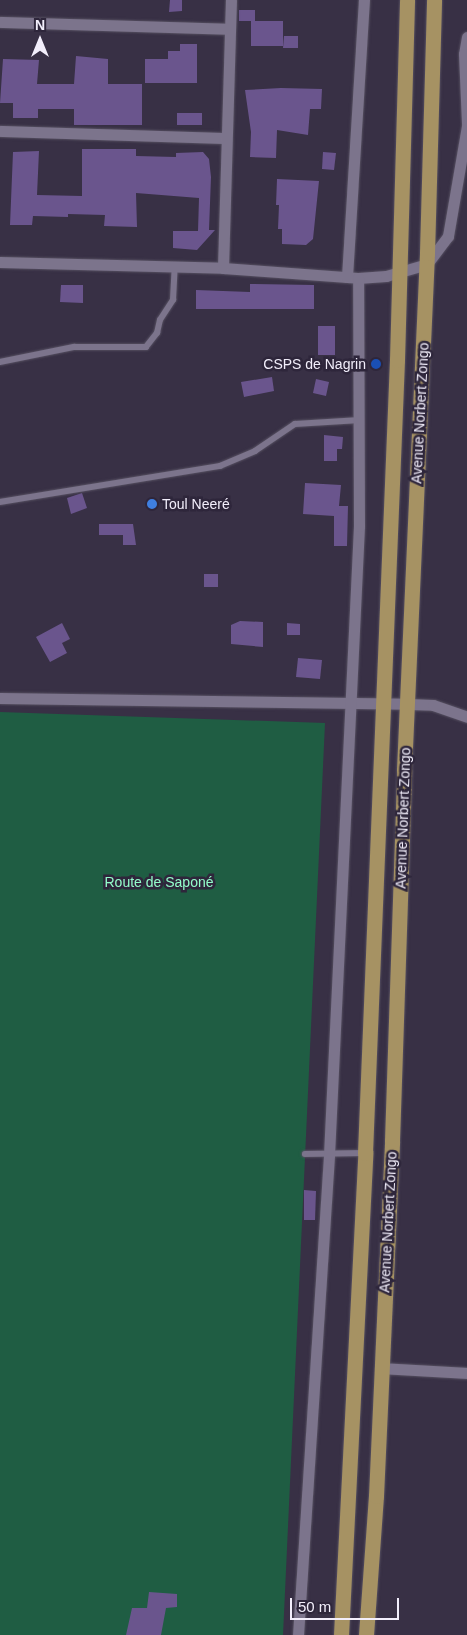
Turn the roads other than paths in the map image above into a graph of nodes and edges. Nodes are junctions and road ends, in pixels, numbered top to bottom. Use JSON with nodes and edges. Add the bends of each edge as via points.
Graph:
{"nodes":[{"id":1,"x":231,"y":0,"type":"edge"},
{"id":2,"x":364,"y":0,"type":"edge"},
{"id":3,"x":407,"y":0,"type":"edge"},
{"id":4,"x":434,"y":0,"type":"edge"},
{"id":5,"x":0,"y":22,"type":"edge"},
{"id":6,"x":230,"y":29,"type":"junction"},
{"id":7,"x":467,"y":37,"type":"edge"},
{"id":8,"x":467,"y":125,"type":"edge"},
{"id":9,"x":0,"y":131,"type":"edge"},
{"id":10,"x":226,"y":138,"type":"junction"},
{"id":11,"x":0,"y":262,"type":"edge"},
{"id":12,"x":427,"y":264,"type":"junction"},
{"id":13,"x":176,"y":267,"type":"junction"},
{"id":14,"x":223,"y":268,"type":"junction"},
{"id":15,"x":399,"y":272,"type":"junction"},
{"id":16,"x":353,"y":277,"type":"junction"},
{"id":17,"x":0,"y":362,"type":"edge"},
{"id":18,"x":360,"y":420,"type":"junction"},
{"id":19,"x":0,"y":502,"type":"edge"},
{"id":20,"x":0,"y":698,"type":"edge"},
{"id":21,"x":349,"y":703,"type":"junction"},
{"id":22,"x":382,"y":704,"type":"junction"},
{"id":23,"x":408,"y":704,"type":"junction"},
{"id":24,"x":467,"y":717,"type":"edge"},
{"id":25,"x":365,"y":1153,"type":"junction"},
{"id":26,"x":305,"y":1154,"type":"dead end"},
{"id":27,"x":329,"y":1155,"type":"junction"},
{"id":28,"x":381,"y":1368,"type":"junction"},
{"id":29,"x":467,"y":1373,"type":"edge"},
{"id":30,"x":298,"y":1635,"type":"edge"},
{"id":31,"x":341,"y":1635,"type":"edge"},
{"id":32,"x":366,"y":1635,"type":"edge"}],
"edges":[{"from":1,"to":6,"type":"street"},
{"from":2,"to":16,"type":"street"},
{"from":3,"to":15,"type":"main road","name":"Avenue Norbert Zongo"},
{"from":4,"to":12,"type":"main road","name":"Avenue Norbert Zongo"},
{"from":5,"to":6,"type":"street"},
{"from":6,"to":10,"type":"street"},
{"from":7,"to":8,"type":"street","via":[[464,54]]},
{"from":8,"to":12,"type":"street","via":[[451,230]]},
{"from":9,"to":10,"type":"street"},
{"from":10,"to":14,"type":"street"},
{"from":11,"to":13,"type":"street"},
{"from":12,"to":15,"type":"street"},
{"from":12,"to":23,"type":"main road","name":"Avenue Norbert Zongo"},
{"from":13,"to":14,"type":"street"},
{"from":13,"to":17,"type":"lane","via":[[173,300],[160,320],[157,333],[146,347],[74,347]]},
{"from":14,"to":16,"type":"street"},
{"from":15,"to":16,"type":"street"},
{"from":15,"to":22,"type":"main road","name":"Avenue Norbert Zongo"},
{"from":16,"to":18,"type":"street"},
{"from":18,"to":19,"type":"lane","via":[[295,424],[255,450],[220,466]]},
{"from":18,"to":21,"type":"street","via":[[359,526]]},
{"from":20,"to":21,"type":"street"},
{"from":21,"to":22,"type":"street"},
{"from":21,"to":27,"type":"street"},
{"from":22,"to":23,"type":"street"},
{"from":22,"to":25,"type":"main road","name":"Avenue Norbert Zongo"},
{"from":23,"to":24,"type":"street","via":[[432,705]]},
{"from":23,"to":28,"type":"main road","name":"Avenue Norbert Zongo"},
{"from":25,"to":27,"type":"lane"},
{"from":25,"to":31,"type":"main road","name":"Avenue Norbert Zongo"},
{"from":26,"to":27,"type":"lane"},
{"from":27,"to":30,"type":"street"},
{"from":28,"to":29,"type":"street"},
{"from":28,"to":32,"type":"main road","name":"Avenue Norbert Zongo"}]}
